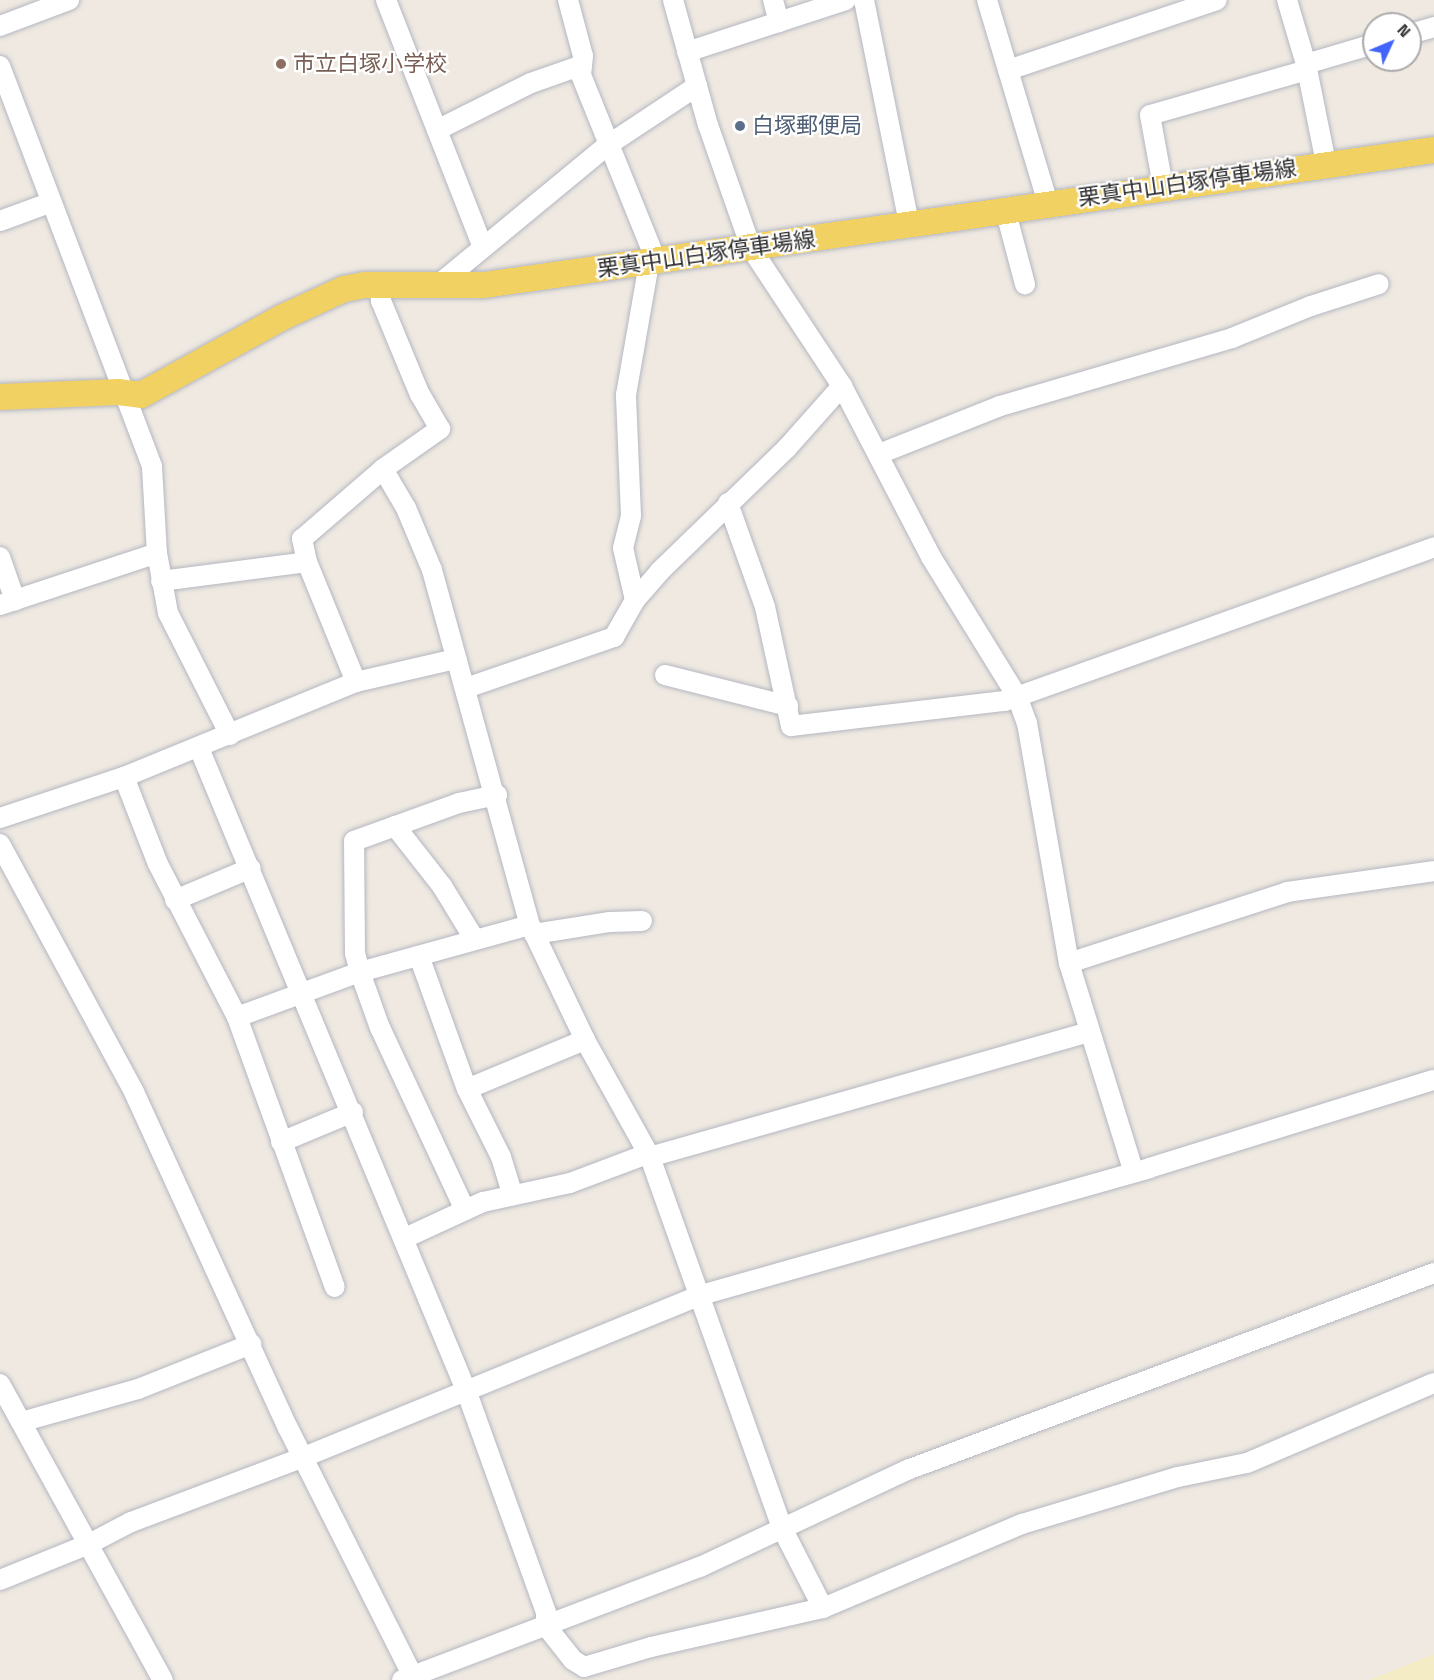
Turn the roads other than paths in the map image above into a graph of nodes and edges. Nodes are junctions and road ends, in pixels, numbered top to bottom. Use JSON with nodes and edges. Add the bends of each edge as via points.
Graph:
{"nodes":[{"id":1,"x":69,"y":0,"type":"edge"},
{"id":2,"x":386,"y":0,"type":"edge"},
{"id":3,"x":568,"y":0,"type":"edge"},
{"id":4,"x":673,"y":0,"type":"edge"},
{"id":5,"x":773,"y":0,"type":"edge"},
{"id":6,"x":846,"y":0,"type":"edge"},
{"id":7,"x":864,"y":0,"type":"edge"},
{"id":8,"x":987,"y":0,"type":"edge"},
{"id":9,"x":1217,"y":0,"type":"edge"},
{"id":10,"x":1287,"y":0,"type":"edge"},
{"id":11,"x":779,"y":22,"type":"junction"},
{"id":12,"x":0,"y":26,"type":"edge"},
{"id":13,"x":1362,"y":48,"type":"edge"},
{"id":14,"x":687,"y":52,"type":"junction"},
{"id":15,"x":582,"y":65,"type":"junction"},
{"id":16,"x":0,"y":66,"type":"edge"},
{"id":17,"x":1307,"y":67,"type":"junction"},
{"id":18,"x":1008,"y":70,"type":"junction"},
{"id":19,"x":697,"y":86,"type":"junction"},
{"id":20,"x":437,"y":130,"type":"junction"},
{"id":21,"x":608,"y":145,"type":"junction"},
{"id":22,"x":1434,"y":150,"type":"edge"},
{"id":23,"x":1326,"y":163,"type":"junction"},
{"id":24,"x":1162,"y":186,"type":"junction"},
{"id":25,"x":52,"y":202,"type":"junction"},
{"id":26,"x":1048,"y":203,"type":"junction"},
{"id":27,"x":1005,"y":209,"type":"junction"},
{"id":28,"x":0,"y":220,"type":"edge"},
{"id":29,"x":909,"y":224,"type":"junction"},
{"id":30,"x":483,"y":248,"type":"junction"},
{"id":31,"x":752,"y":248,"type":"junction"},
{"id":32,"x":652,"y":262,"type":"junction"},
{"id":33,"x":1025,"y":284,"type":"dead end"},
{"id":34,"x":1379,"y":284,"type":"dead end"},
{"id":35,"x":438,"y":285,"type":"junction"},
{"id":36,"x":380,"y":288,"type":"junction"},
{"id":37,"x":842,"y":386,"type":"junction"},
{"id":38,"x":125,"y":392,"type":"junction"},
{"id":39,"x":0,"y":397,"type":"edge"},
{"id":40,"x":879,"y":454,"type":"junction"},
{"id":41,"x":382,"y":470,"type":"junction"},
{"id":42,"x":728,"y":503,"type":"junction"},
{"id":43,"x":1434,"y":547,"type":"edge"},
{"id":44,"x":157,"y":553,"type":"junction"},
{"id":45,"x":0,"y":557,"type":"edge"},
{"id":46,"x":307,"y":562,"type":"junction"},
{"id":47,"x":161,"y":581,"type":"junction"},
{"id":48,"x":635,"y":600,"type":"junction"},
{"id":49,"x":7,"y":602,"type":"edge"},
{"id":50,"x":456,"y":659,"type":"junction"},
{"id":51,"x":664,"y":675,"type":"dead end"},
{"id":52,"x":356,"y":682,"type":"junction"},
{"id":53,"x":466,"y":688,"type":"junction"},
{"id":54,"x":1017,"y":696,"type":"junction"},
{"id":55,"x":788,"y":706,"type":"junction"},
{"id":56,"x":230,"y":735,"type":"junction"},
{"id":57,"x":199,"y":748,"type":"junction"},
{"id":58,"x":124,"y":777,"type":"junction"},
{"id":59,"x":497,"y":795,"type":"junction"},
{"id":60,"x":0,"y":818,"type":"edge"},
{"id":61,"x":395,"y":826,"type":"junction"},
{"id":62,"x":0,"y":844,"type":"edge"},
{"id":63,"x":251,"y":868,"type":"junction"},
{"id":64,"x":1434,"y":871,"type":"edge"},
{"id":65,"x":175,"y":900,"type":"junction"},
{"id":66,"x":642,"y":921,"type":"dead end"},
{"id":67,"x":532,"y":930,"type":"junction"},
{"id":68,"x":475,"y":940,"type":"junction"},
{"id":69,"x":419,"y":956,"type":"junction"},
{"id":70,"x":1069,"y":963,"type":"junction"},
{"id":71,"x":360,"y":972,"type":"junction"},
{"id":72,"x":302,"y":992,"type":"junction"},
{"id":73,"x":237,"y":1017,"type":"junction"},
{"id":74,"x":1090,"y":1032,"type":"junction"},
{"id":75,"x":585,"y":1040,"type":"junction"},
{"id":76,"x":1434,"y":1080,"type":"edge"},
{"id":77,"x":467,"y":1089,"type":"junction"},
{"id":78,"x":353,"y":1112,"type":"junction"},
{"id":79,"x":281,"y":1142,"type":"junction"},
{"id":80,"x":648,"y":1155,"type":"junction"},
{"id":81,"x":1133,"y":1170,"type":"junction"},
{"id":82,"x":512,"y":1194,"type":"junction"},
{"id":83,"x":465,"y":1210,"type":"junction"},
{"id":84,"x":405,"y":1238,"type":"junction"},
{"id":85,"x":1434,"y":1273,"type":"edge"},
{"id":86,"x":335,"y":1287,"type":"dead end"},
{"id":87,"x":698,"y":1296,"type":"junction"},
{"id":88,"x":251,"y":1344,"type":"junction"},
{"id":89,"x":1434,"y":1383,"type":"edge"},
{"id":90,"x":0,"y":1384,"type":"edge"},
{"id":91,"x":466,"y":1390,"type":"junction"},
{"id":92,"x":21,"y":1422,"type":"junction"},
{"id":93,"x":304,"y":1456,"type":"junction"},
{"id":94,"x":782,"y":1528,"type":"junction"},
{"id":95,"x":89,"y":1544,"type":"junction"},
{"id":96,"x":0,"y":1580,"type":"edge"},
{"id":97,"x":823,"y":1608,"type":"junction"},
{"id":98,"x":546,"y":1626,"type":"junction"},
{"id":99,"x":407,"y":1678,"type":"edge"},
{"id":100,"x":163,"y":1680,"type":"edge"}],
"edges":[{"from":1,"to":12,"type":"street"},
{"from":2,"to":20,"type":"street"},
{"from":3,"to":15,"type":"street"},
{"from":4,"to":14,"type":"street"},
{"from":5,"to":11,"type":"street"},
{"from":6,"to":11,"type":"street"},
{"from":7,"to":29,"type":"street"},
{"from":8,"to":18,"type":"street"},
{"from":9,"to":18,"type":"street"},
{"from":10,"to":17,"type":"street"},
{"from":11,"to":14,"type":"street"},
{"from":13,"to":17,"type":"street"},
{"from":14,"to":19,"type":"street"},
{"from":15,"to":20,"type":"street","via":[[531,83]]},
{"from":15,"to":21,"type":"street","via":[[581,75]]},
{"from":16,"to":25,"type":"street"},
{"from":17,"to":23,"type":"street"},
{"from":17,"to":24,"type":"street","via":[[1150,115]]},
{"from":18,"to":26,"type":"street"},
{"from":19,"to":21,"type":"street"},
{"from":19,"to":31,"type":"street"},
{"from":20,"to":30,"type":"street"},
{"from":21,"to":30,"type":"street"},
{"from":21,"to":32,"type":"street"},
{"from":22,"to":23,"type":"main road","name":"栗真中山白塚停車場線"},
{"from":23,"to":24,"type":"main road","name":"栗真中山白塚停車場線"},
{"from":24,"to":26,"type":"main road","name":"栗真中山白塚停車場線"},
{"from":25,"to":28,"type":"street"},
{"from":25,"to":38,"type":"street"},
{"from":26,"to":27,"type":"main road","name":"栗真中山白塚停車場線"},
{"from":27,"to":29,"type":"main road","name":"栗真中山白塚停車場線"},
{"from":27,"to":33,"type":"street"},
{"from":29,"to":31,"type":"main road","name":"栗真中山白塚停車場線"},
{"from":30,"to":35,"type":"street"},
{"from":31,"to":32,"type":"main road","name":"栗真中山白塚停車場線"},
{"from":31,"to":37,"type":"street"},
{"from":32,"to":35,"type":"main road","name":"栗真中山白塚停車場線","via":[[484,285]]},
{"from":32,"to":48,"type":"street","via":[[626,395],[631,516],[623,548]]},
{"from":34,"to":40,"type":"street","via":[[1232,338],[1000,406]]},
{"from":35,"to":36,"type":"main road","name":"栗真中山白塚停車場線"},
{"from":36,"to":38,"type":"main road","name":"栗真中山白塚停車場線","via":[[365,285],[344,290],[283,317],[141,395]]},
{"from":36,"to":41,"type":"street","via":[[381,301],[412,374],[440,429]]},
{"from":37,"to":40,"type":"street"},
{"from":37,"to":42,"type":"street","via":[[787,448]]},
{"from":38,"to":39,"type":"main road","name":"栗真中山白塚停車場線"},
{"from":38,"to":44,"type":"street","via":[[152,467]]},
{"from":40,"to":54,"type":"street","via":[[931,557]]},
{"from":41,"to":46,"type":"street","via":[[302,539]]},
{"from":41,"to":50,"type":"street","via":[[419,536]]},
{"from":42,"to":48,"type":"street"},
{"from":42,"to":55,"type":"street","via":[[765,607]]},
{"from":43,"to":54,"type":"street"},
{"from":44,"to":47,"type":"street"},
{"from":44,"to":49,"type":"street"},
{"from":45,"to":49,"type":"street"},
{"from":46,"to":47,"type":"street"},
{"from":46,"to":52,"type":"street"},
{"from":47,"to":56,"type":"street","via":[[168,612]]},
{"from":48,"to":53,"type":"street","via":[[614,637]]},
{"from":50,"to":52,"type":"street"},
{"from":50,"to":53,"type":"street"},
{"from":51,"to":55,"type":"street"},
{"from":52,"to":56,"type":"street"},
{"from":53,"to":59,"type":"street"},
{"from":54,"to":55,"type":"street","via":[[934,713],[791,726]]},
{"from":54,"to":70,"type":"street","via":[[1027,723]]},
{"from":56,"to":57,"type":"street"},
{"from":57,"to":58,"type":"street"},
{"from":57,"to":63,"type":"street"},
{"from":58,"to":60,"type":"street"},
{"from":58,"to":65,"type":"street"},
{"from":59,"to":61,"type":"street"},
{"from":59,"to":67,"type":"street"},
{"from":61,"to":68,"type":"street","via":[[442,886]]},
{"from":61,"to":71,"type":"street","via":[[354,841],[355,953]]},
{"from":62,"to":88,"type":"street","via":[[134,1092]]},
{"from":63,"to":65,"type":"street"},
{"from":63,"to":72,"type":"street"},
{"from":64,"to":70,"type":"street","via":[[1287,892]]},
{"from":65,"to":73,"type":"street"},
{"from":66,"to":67,"type":"street"},
{"from":67,"to":68,"type":"street"},
{"from":67,"to":75,"type":"street"},
{"from":68,"to":69,"type":"street"},
{"from":69,"to":71,"type":"street"},
{"from":69,"to":77,"type":"street"},
{"from":70,"to":74,"type":"street"},
{"from":71,"to":72,"type":"street"},
{"from":71,"to":83,"type":"street","via":[[380,1028]]},
{"from":72,"to":73,"type":"street"},
{"from":72,"to":78,"type":"street"},
{"from":73,"to":79,"type":"street"},
{"from":74,"to":80,"type":"street"},
{"from":74,"to":81,"type":"street"},
{"from":75,"to":77,"type":"street"},
{"from":75,"to":80,"type":"street"},
{"from":76,"to":81,"type":"street"},
{"from":77,"to":82,"type":"street","via":[[501,1157]]},
{"from":78,"to":79,"type":"street"},
{"from":78,"to":84,"type":"street"},
{"from":79,"to":86,"type":"street"},
{"from":80,"to":82,"type":"street","via":[[570,1183]]},
{"from":80,"to":87,"type":"street"},
{"from":81,"to":87,"type":"street"},
{"from":82,"to":83,"type":"street"},
{"from":83,"to":84,"type":"street"},
{"from":84,"to":91,"type":"street"},
{"from":85,"to":94,"type":"street","via":[[907,1470]]},
{"from":87,"to":91,"type":"street"},
{"from":87,"to":94,"type":"street"},
{"from":88,"to":92,"type":"street","via":[[138,1389]]},
{"from":88,"to":93,"type":"street"},
{"from":89,"to":97,"type":"street","via":[[1247,1462],[1178,1477],[1022,1524]]},
{"from":90,"to":92,"type":"street"},
{"from":91,"to":93,"type":"street"},
{"from":91,"to":98,"type":"street","via":[[546,1612]]},
{"from":92,"to":95,"type":"street"},
{"from":93,"to":95,"type":"street","via":[[131,1522]]},
{"from":93,"to":99,"type":"street"},
{"from":94,"to":97,"type":"street"},
{"from":94,"to":98,"type":"street","via":[[700,1567]]},
{"from":95,"to":96,"type":"street"},
{"from":95,"to":100,"type":"street"},
{"from":97,"to":98,"type":"street","via":[[651,1647],[584,1667],[573,1660]]},
{"from":98,"to":99,"type":"street"}]}
